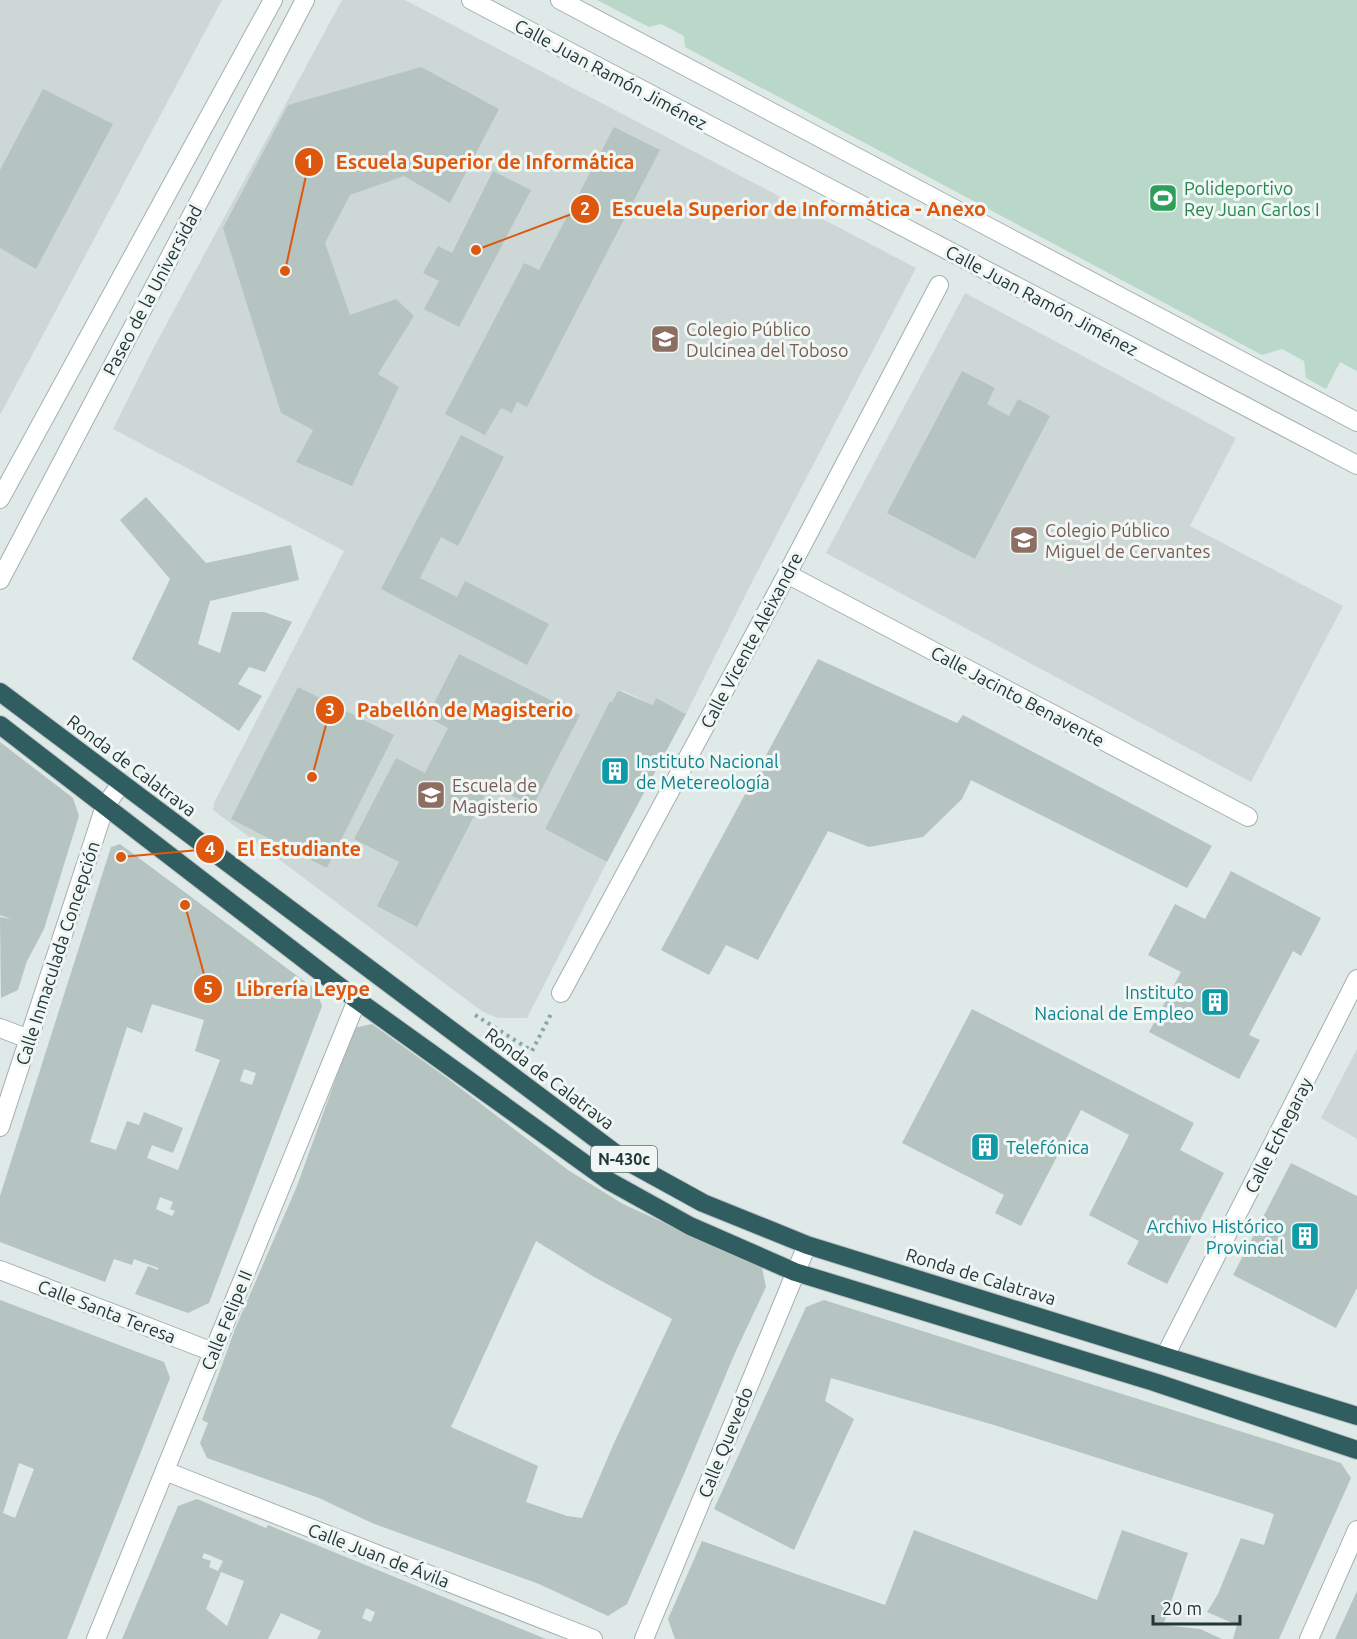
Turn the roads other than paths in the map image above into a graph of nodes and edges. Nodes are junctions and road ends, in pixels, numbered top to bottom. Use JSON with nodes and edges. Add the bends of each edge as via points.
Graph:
{"nodes":[{"id":1,"x":273,"y":0,"type":"edge"},
{"id":2,"x":305,"y":0,"type":"edge"},
{"id":3,"x":471,"y":0,"type":"edge"},
{"id":4,"x":560,"y":0,"type":"edge"},
{"id":5,"x":939,"y":285,"type":"dead end"},
{"id":6,"x":1357,"y":422,"type":"edge"},
{"id":7,"x":1357,"y":465,"type":"edge"},
{"id":8,"x":0,"y":500,"type":"edge"},
{"id":9,"x":787,"y":574,"type":"junction"},
{"id":10,"x":0,"y":580,"type":"edge"},
{"id":11,"x":0,"y":692,"type":"edge"},
{"id":12,"x":0,"y":725,"type":"edge"},
{"id":13,"x":122,"y":784,"type":"junction"},
{"id":14,"x":105,"y":806,"type":"junction"},
{"id":15,"x":1248,"y":817,"type":"dead end"},
{"id":16,"x":1357,"y":979,"type":"edge"},
{"id":17,"x":561,"y":993,"type":"road end"},
{"id":18,"x":357,"y":1000,"type":"junction"},
{"id":19,"x":0,"y":1028,"type":"edge"},
{"id":20,"x":29,"y":1039,"type":"junction"},
{"id":21,"x":0,"y":1127,"type":"edge"},
{"id":22,"x":807,"y":1245,"type":"junction"},
{"id":23,"x":0,"y":1270,"type":"edge"},
{"id":24,"x":795,"y":1272,"type":"junction"},
{"id":25,"x":213,"y":1352,"type":"junction"},
{"id":26,"x":1165,"y":1356,"type":"junction"},
{"id":27,"x":1357,"y":1416,"type":"edge"},
{"id":28,"x":1357,"y":1450,"type":"edge"},
{"id":29,"x":165,"y":1471,"type":"junction"},
{"id":30,"x":1357,"y":1530,"type":"edge"},
{"id":31,"x":1351,"y":1561,"type":"edge"},
{"id":32,"x":96,"y":1639,"type":"edge"},
{"id":33,"x":593,"y":1639,"type":"edge"},
{"id":34,"x":644,"y":1639,"type":"edge"},
{"id":35,"x":1309,"y":1639,"type":"edge"}],
"edges":[{"from":1,"to":8,"type":"street","name":"Paseo de la Universidad"},
{"from":2,"to":10,"type":"street","name":"Paseo de la Universidad"},
{"from":3,"to":7,"type":"street","name":"Calle Juan Ramón Jiménez"},
{"from":4,"to":6,"type":"street"},
{"from":5,"to":9,"type":"street","name":"Calle Vicente Aleixandre"},
{"from":9,"to":15,"type":"street","name":"Calle Jacinto Benavente"},
{"from":9,"to":17,"type":"street","name":"Calle Vicente Aleixandre"},
{"from":11,"to":13,"type":"highway","name":"Ronda de Calatrava","number":"N-430c"},
{"from":12,"to":14,"type":"highway","number":"N-430c"},
{"from":13,"to":14,"type":"street","name":"Calle Inmaculada Concepción"},
{"from":13,"to":22,"type":"highway","name":"Ronda de Calatrava","number":"N-430c","via":[[623,1159],[703,1203]]},
{"from":14,"to":18,"type":"highway","number":"N-430c"},
{"from":14,"to":20,"type":"street","name":"Calle Inmaculada Concepción"},
{"from":16,"to":26,"type":"street","name":"Calle Echegaray"},
{"from":18,"to":24,"type":"highway","number":"N-430c","via":[[609,1181],[690,1227]]},
{"from":18,"to":25,"type":"street","name":"Calle Felipe II"},
{"from":19,"to":20,"type":"street"},
{"from":20,"to":21,"type":"street","name":"Calle Inmaculada Concepción"},
{"from":22,"to":24,"type":"street","name":"Calle Quevedo"},
{"from":22,"to":26,"type":"highway","name":"Ronda de Calatrava","number":"N-430c"},
{"from":23,"to":25,"type":"street","name":"Calle Santa Teresa"},
{"from":24,"to":28,"type":"highway","number":"N-430c","via":[[1154,1382]]},
{"from":24,"to":34,"type":"street","name":"Calle Quevedo"},
{"from":25,"to":29,"type":"street","name":"Calle Felipe II"},
{"from":26,"to":27,"type":"highway","name":"Ronda de Calatrava","number":"N-430c"},
{"from":29,"to":32,"type":"street","name":"Calle Felipe II"},
{"from":29,"to":33,"type":"street","name":"Calle Juan de Ávila"},
{"from":30,"to":31,"type":"street"},
{"from":31,"to":35,"type":"street"}]}
